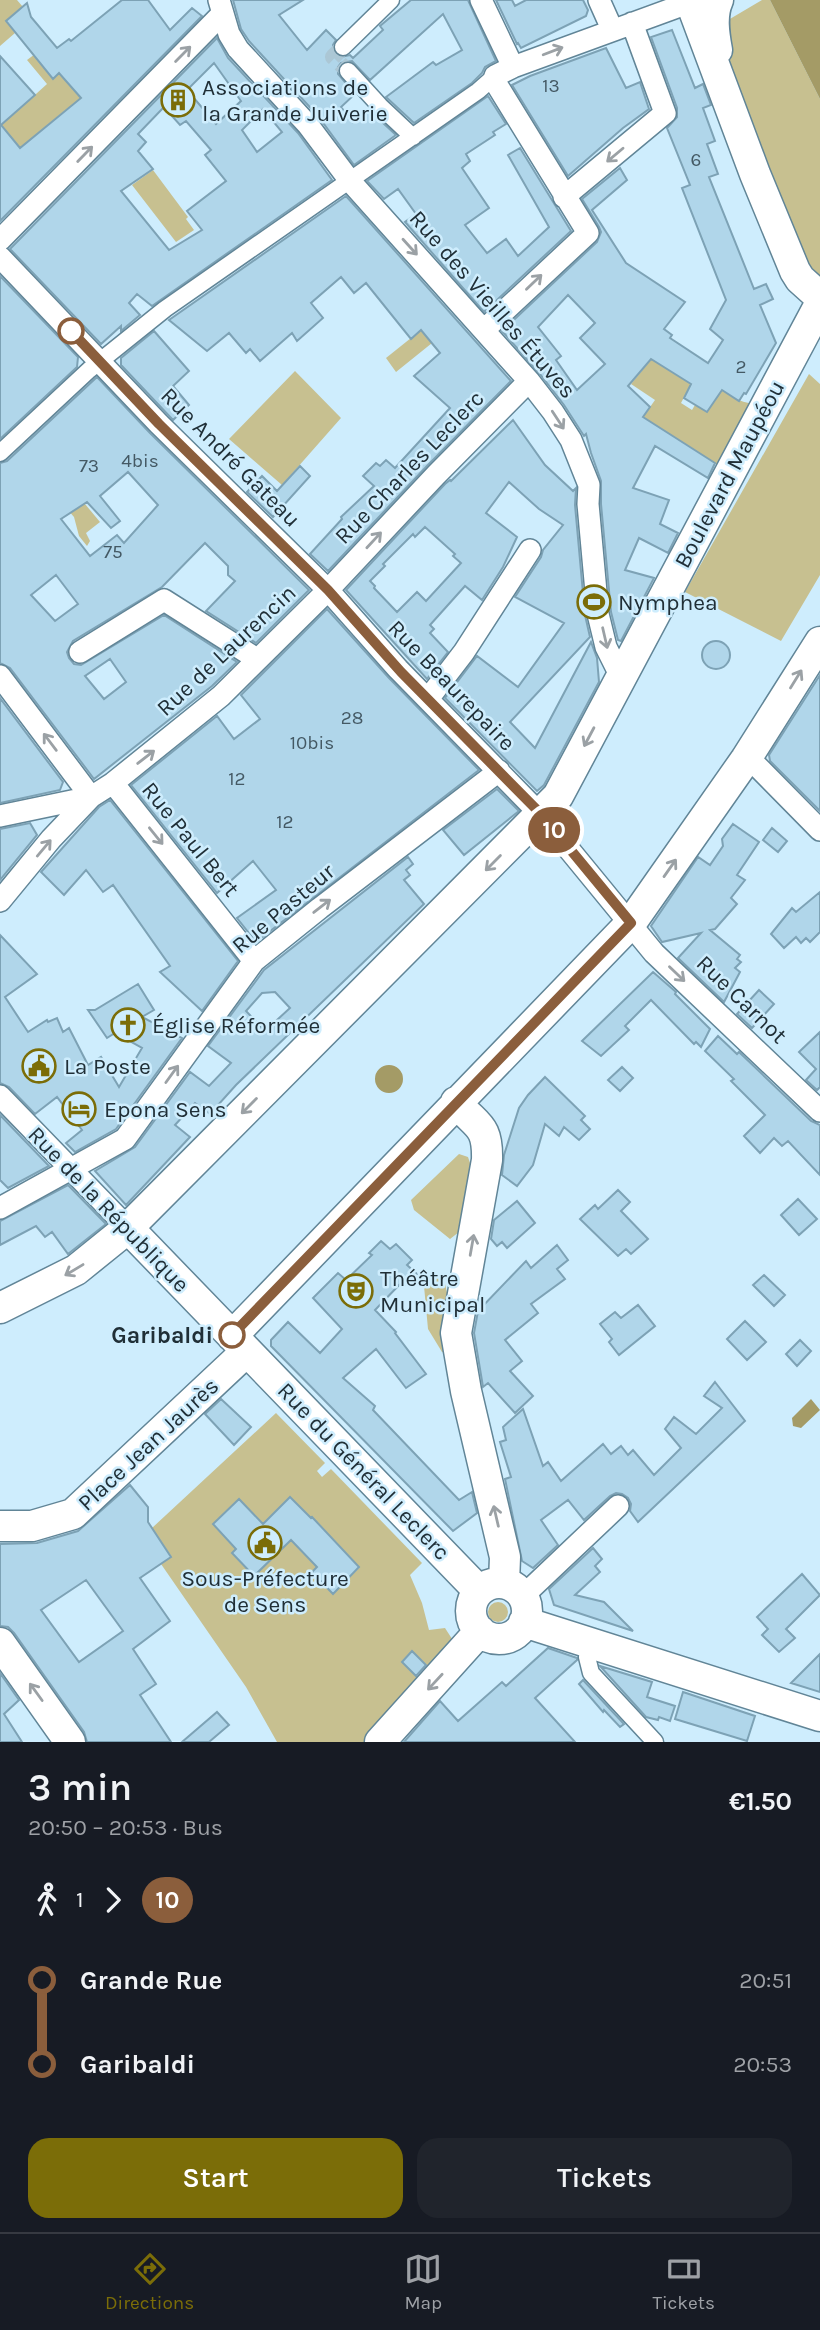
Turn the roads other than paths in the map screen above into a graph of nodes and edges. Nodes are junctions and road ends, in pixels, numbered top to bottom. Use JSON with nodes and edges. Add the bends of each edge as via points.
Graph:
{"nodes":[{"id":1,"x":391,"y":0,"type":"edge"},
{"id":2,"x":481,"y":0,"type":"edge"},
{"id":3,"x":599,"y":0,"type":"edge"},
{"id":4,"x":700,"y":1,"type":"edge"},
{"id":5,"x":220,"y":7,"type":"edge"},
{"id":6,"x":622,"y":26,"type":"junction"},
{"id":7,"x":343,"y":47,"type":"dead end"},
{"id":8,"x":348,"y":71,"type":"tunnel mouth"},
{"id":9,"x":504,"y":71,"type":"junction"},
{"id":10,"x":413,"y":137,"type":"junction"},
{"id":11,"x":350,"y":181,"type":"junction"},
{"id":12,"x":564,"y":197,"type":"junction"},
{"id":13,"x":0,"y":240,"type":"edge"},
{"id":14,"x":0,"y":257,"type":"edge"},
{"id":15,"x":820,"y":297,"type":"edge"},
{"id":16,"x":820,"y":304,"type":"edge"},
{"id":17,"x":485,"y":330,"type":"junction"},
{"id":18,"x":99,"y":361,"type":"junction"},
{"id":19,"x":529,"y":381,"type":"junction"},
{"id":20,"x":0,"y":453,"type":"edge"},
{"id":21,"x":530,"y":550,"type":"dead end"},
{"id":22,"x":328,"y":590,"type":"junction"},
{"id":23,"x":820,"y":642,"type":"edge"},
{"id":24,"x":88,"y":645,"type":"dead end"},
{"id":25,"x":257,"y":659,"type":"junction"},
{"id":26,"x":621,"y":675,"type":"junction"},
{"id":27,"x":0,"y":676,"type":"edge"},
{"id":28,"x":428,"y":699,"type":"junction"},
{"id":29,"x":746,"y":759,"type":"junction"},
{"id":30,"x":499,"y":771,"type":"junction"},
{"id":31,"x":113,"y":783,"type":"junction"},
{"id":32,"x":90,"y":797,"type":"junction"},
{"id":33,"x":541,"y":814,"type":"junction"},
{"id":34,"x":0,"y":816,"type":"edge"},
{"id":35,"x":820,"y":830,"type":"edge"},
{"id":36,"x":0,"y":901,"type":"edge"},
{"id":37,"x":622,"y":933,"type":"junction"},
{"id":38,"x":254,"y":961,"type":"junction"},
{"id":39,"x":0,"y":1096,"type":"edge"},
{"id":40,"x":456,"y":1102,"type":"junction"},
{"id":41,"x":820,"y":1111,"type":"edge"},
{"id":42,"x":72,"y":1170,"type":"junction"},
{"id":43,"x":0,"y":1208,"type":"edge"},
{"id":44,"x":128,"y":1228,"type":"junction"},
{"id":45,"x":0,"y":1308,"type":"edge"},
{"id":46,"x":239,"y":1343,"type":"junction"},
{"id":47,"x":618,"y":1506,"type":"dead end"},
{"id":48,"x":0,"y":1526,"type":"edge"},
{"id":49,"x":508,"y":1598,"type":"junction"},
{"id":50,"x":480,"y":1631,"type":"junction"},
{"id":51,"x":592,"y":1642,"type":"junction"},
{"id":52,"x":0,"y":1643,"type":"edge"},
{"id":53,"x":820,"y":1716,"type":"edge"},
{"id":54,"x":70,"y":1742,"type":"edge"},
{"id":55,"x":380,"y":1742,"type":"edge"},
{"id":56,"x":655,"y":1742,"type":"edge"}],
"edges":[{"from":1,"to":7,"type":"street"},
{"from":2,"to":9,"type":"street"},
{"from":3,"to":6,"type":"street"},
{"from":4,"to":6,"type":"street"},
{"from":4,"to":15,"type":"main road","via":[[726,95],[795,271]]},
{"from":5,"to":11,"type":"street","name":"Rue des Vieilles Étuves","via":[[238,49],[308,125]]},
{"from":13,"to":5,"type":"street","one_way":true},
{"from":9,"to":6,"type":"street","one_way":true},
{"from":6,"to":12,"type":"street","one_way":true,"via":[[665,113]]},
{"from":8,"to":10,"type":"street"},
{"from":9,"to":10,"type":"street"},
{"from":9,"to":12,"type":"street","via":[[497,85]]},
{"from":10,"to":11,"type":"street"},
{"from":11,"to":17,"type":"street","name":"Rue des Vieilles Étuves","one_way":true},
{"from":11,"to":18,"type":"street","via":[[165,309]]},
{"from":17,"to":12,"type":"street","one_way":true,"via":[[587,233]]},
{"from":14,"to":18,"type":"street","name":"Rue André Gateau"},
{"from":16,"to":26,"type":"main road","name":"Boulevard Maupéou"},
{"from":17,"to":19,"type":"street","name":"Rue des Vieilles Étuves"},
{"from":18,"to":20,"type":"street"},
{"from":18,"to":22,"type":"street","name":"Rue André Gateau"},
{"from":22,"to":19,"type":"street","name":"Rue Charles Leclerc","one_way":true},
{"from":19,"to":26,"type":"street","name":"Rue des Vieilles Étuves","one_way":true,"via":[[571,440],[589,485],[598,614],[606,647]]},
{"from":21,"to":28,"type":"street"},
{"from":22,"to":25,"type":"street","name":"Rue de Laurencin"},
{"from":22,"to":28,"type":"street","name":"Rue Beaurepaire"},
{"from":29,"to":23,"type":"main road","one_way":true},
{"from":24,"to":25,"type":"street","via":[[164,600]]},
{"from":31,"to":25,"type":"street","name":"Rue de Laurencin","one_way":true,"via":[[205,710]]},
{"from":26,"to":33,"type":"main road","name":"Boulevard Maupéou","one_way":true,"via":[[558,796]]},
{"from":32,"to":27,"type":"street","one_way":true},
{"from":28,"to":30,"type":"street","name":"Rue Beaurepaire"},
{"from":29,"to":35,"type":"street"},
{"from":37,"to":29,"type":"main road","one_way":true},
{"from":30,"to":33,"type":"street","name":"Rue Beaurepaire"},
{"from":38,"to":30,"type":"street","name":"Rue Pasteur","one_way":true},
{"from":31,"to":32,"type":"street","name":"Rue de Laurencin"},
{"from":31,"to":38,"type":"street","name":"Rue Paul Bert","one_way":true},
{"from":32,"to":34,"type":"street"},
{"from":36,"to":32,"type":"street","one_way":true},
{"from":33,"to":37,"type":"street","name":"Rue Beaurepaire"},
{"from":33,"to":44,"type":"main road","name":"Boulevard Maupéou","one_way":true},
{"from":37,"to":40,"type":"main road","name":"Place Jean Jaurès"},
{"from":37,"to":41,"type":"street","name":"Rue Carnot","one_way":true,"via":[[654,953]]},
{"from":42,"to":38,"type":"street","name":"Rue Pasteur","one_way":true,"via":[[125,1139]]},
{"from":39,"to":42,"type":"street","name":"Rue de la République"},
{"from":40,"to":46,"type":"main road","name":"Place Jean Jaurès"},
{"from":49,"to":40,"type":"main road","one_way":true,"via":[[505,1557],[456,1333],[487,1144],[474,1118]]},
{"from":42,"to":43,"type":"street","name":"Rue Pasteur"},
{"from":42,"to":44,"type":"street","name":"Rue de la République"},
{"from":44,"to":45,"type":"main road","one_way":true,"via":[[76,1270]]},
{"from":44,"to":46,"type":"main road","name":"Rue de la République"},
{"from":46,"to":48,"type":"main road","name":"Place Jean Jaurès","via":[[74,1514],[32,1526]]},
{"from":46,"to":49,"type":"main road","name":"Rue du Général Leclerc"},
{"from":47,"to":49,"type":"street"},
{"from":49,"to":50,"type":"main road","via":[[471,1607]]},
{"from":49,"to":50,"type":"main road","via":[[513,1635],[495,1638]]},
{"from":49,"to":51,"type":"main road","name":"Rue du Général Leclerc"},
{"from":50,"to":55,"type":"main road","one_way":true},
{"from":51,"to":53,"type":"main road","name":"Rue du Général Leclerc"},
{"from":51,"to":56,"type":"street","via":[[587,1657],[591,1672]]},
{"from":54,"to":52,"type":"main road","one_way":true}]}
